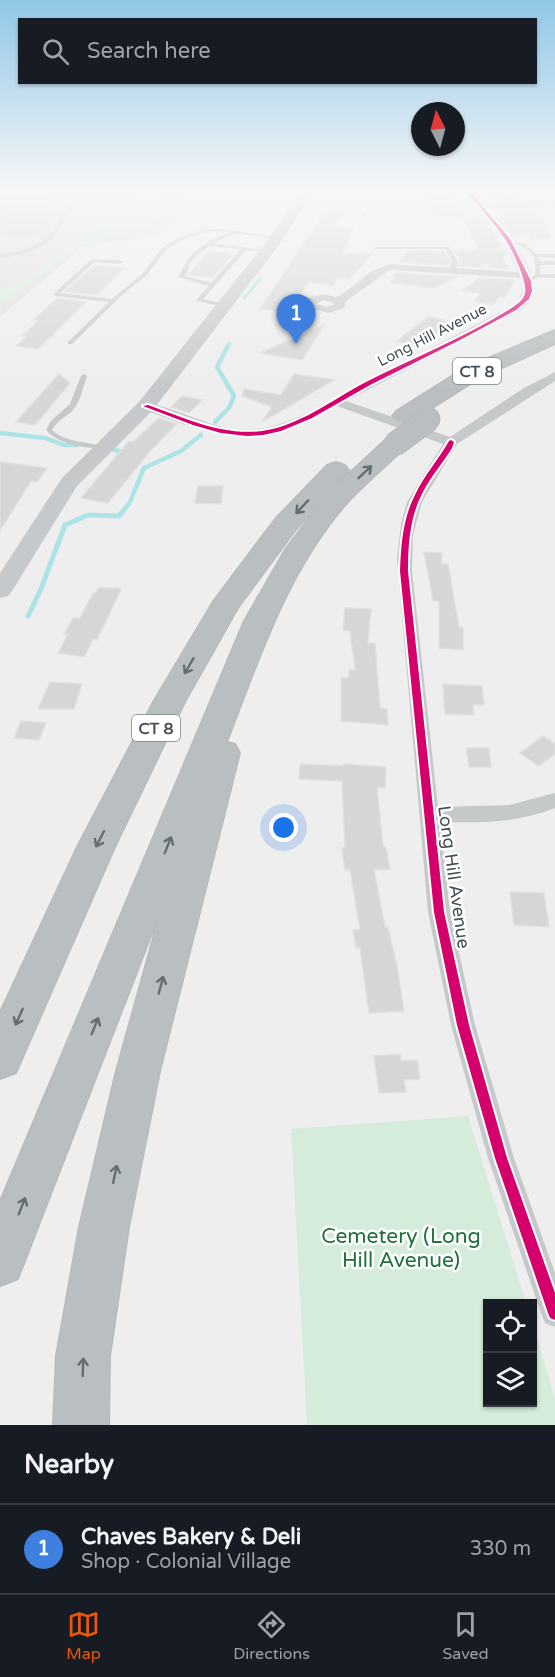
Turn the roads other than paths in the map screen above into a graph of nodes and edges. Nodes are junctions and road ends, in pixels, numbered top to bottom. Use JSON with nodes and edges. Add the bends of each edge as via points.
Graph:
{"nodes":[{"id":1,"x":158,"y":256,"type":"edge"},
{"id":2,"x":192,"y":256,"type":"edge"},
{"id":3,"x":237,"y":256,"type":"edge"},
{"id":4,"x":262,"y":256,"type":"edge"},
{"id":5,"x":452,"y":256,"type":"edge"},
{"id":6,"x":518,"y":256,"type":"edge"},
{"id":7,"x":536,"y":256,"type":"edge"},
{"id":8,"x":120,"y":262,"type":"dead end"},
{"id":9,"x":538,"y":263,"type":"junction"},
{"id":10,"x":555,"y":263,"type":"edge"},
{"id":11,"x":452,"y":272,"type":"junction"},
{"id":12,"x":555,"y":276,"type":"edge"},
{"id":13,"x":530,"y":277,"type":"junction"},
{"id":14,"x":212,"y":285,"type":"junction"},
{"id":15,"x":338,"y":300,"type":"dead end"},
{"id":16,"x":113,"y":301,"type":"junction"},
{"id":17,"x":224,"y":305,"type":"junction"},
{"id":18,"x":555,"y":336,"type":"edge"},
{"id":19,"x":70,"y":343,"type":"dead end"},
{"id":20,"x":555,"y":349,"type":"edge"},
{"id":21,"x":84,"y":376,"type":"dead end"},
{"id":22,"x":555,"y":376,"type":"edge"},
{"id":23,"x":337,"y":402,"type":"junction"},
{"id":24,"x":146,"y":406,"type":"junction"},
{"id":25,"x":385,"y":442,"type":"junction"},
{"id":26,"x":451,"y":442,"type":"junction"},
{"id":27,"x":103,"y":447,"type":"junction"},
{"id":28,"x":0,"y":591,"type":"edge"},
{"id":29,"x":259,"y":621,"type":"junction"},
{"id":30,"x":555,"y":800,"type":"edge"},
{"id":31,"x":428,"y":814,"type":"junction"},
{"id":32,"x":0,"y":1059,"type":"edge"},
{"id":33,"x":0,"y":1261,"type":"edge"},
{"id":34,"x":555,"y":1313,"type":"edge"},
{"id":35,"x":81,"y":1425,"type":"edge"}],
"edges":[{"from":1,"to":16,"type":"lane","via":[[144,275]]},
{"from":2,"to":14,"type":"lane","via":[[182,277]]},
{"from":3,"to":14,"type":"lane"},
{"from":4,"to":17,"type":"main road"},
{"from":5,"to":11,"type":"lane"},
{"from":6,"to":13,"type":"street"},
{"from":7,"to":9,"type":"lane"},
{"from":8,"to":16,"type":"lane","via":[[94,260],[56,294]]},
{"from":9,"to":10,"type":"lane"},
{"from":9,"to":13,"type":"lane"},
{"from":11,"to":13,"type":"street"},
{"from":11,"to":15,"type":"street","via":[[385,268]]},
{"from":12,"to":13,"type":"lane"},
{"from":13,"to":23,"type":"street","name":"Long Hill Avenue","via":[[526,299],[514,309]]},
{"from":14,"to":17,"type":"lane","via":[[200,302]]},
{"from":16,"to":19,"type":"lane"},
{"from":17,"to":24,"type":"main road"},
{"from":18,"to":25,"type":"highway","number":"CT 8","via":[[472,373],[404,416]]},
{"from":20,"to":25,"type":"highway","number":"CT 8","bridge":true,"via":[[465,393],[429,420]]},
{"from":21,"to":27,"type":"lane","via":[[73,405],[54,420],[49,430],[52,435]]},
{"from":22,"to":26,"type":"street"},
{"from":23,"to":24,"type":"street","name":"Long Hill Avenue","via":[[264,433],[226,432]]},
{"from":23,"to":26,"type":"street"},
{"from":24,"to":27,"type":"main road"},
{"from":29,"to":25,"type":"highway","number":"CT 8","one_way":true,"via":[[300,548]]},
{"from":25,"to":32,"type":"highway","number":"CT 8","one_way":true,"via":[[339,467],[285,525],[224,606],[169,702],[96,847]]},
{"from":26,"to":31,"type":"street","name":"Long Hill Avenue","via":[[416,497],[404,537]]},
{"from":27,"to":28,"type":"main road","via":[[69,482]]},
{"from":33,"to":29,"type":"highway","number":"CT 8","one_way":true},
{"from":35,"to":29,"type":"highway","one_way":true,"via":[[83,1356],[102,1238],[138,1071]]},
{"from":30,"to":31,"type":"street","via":[[541,807],[478,816]]},
{"from":31,"to":34,"type":"street","name":"Long Hill Avenue","via":[[439,912],[463,1025],[501,1158]]}]}
